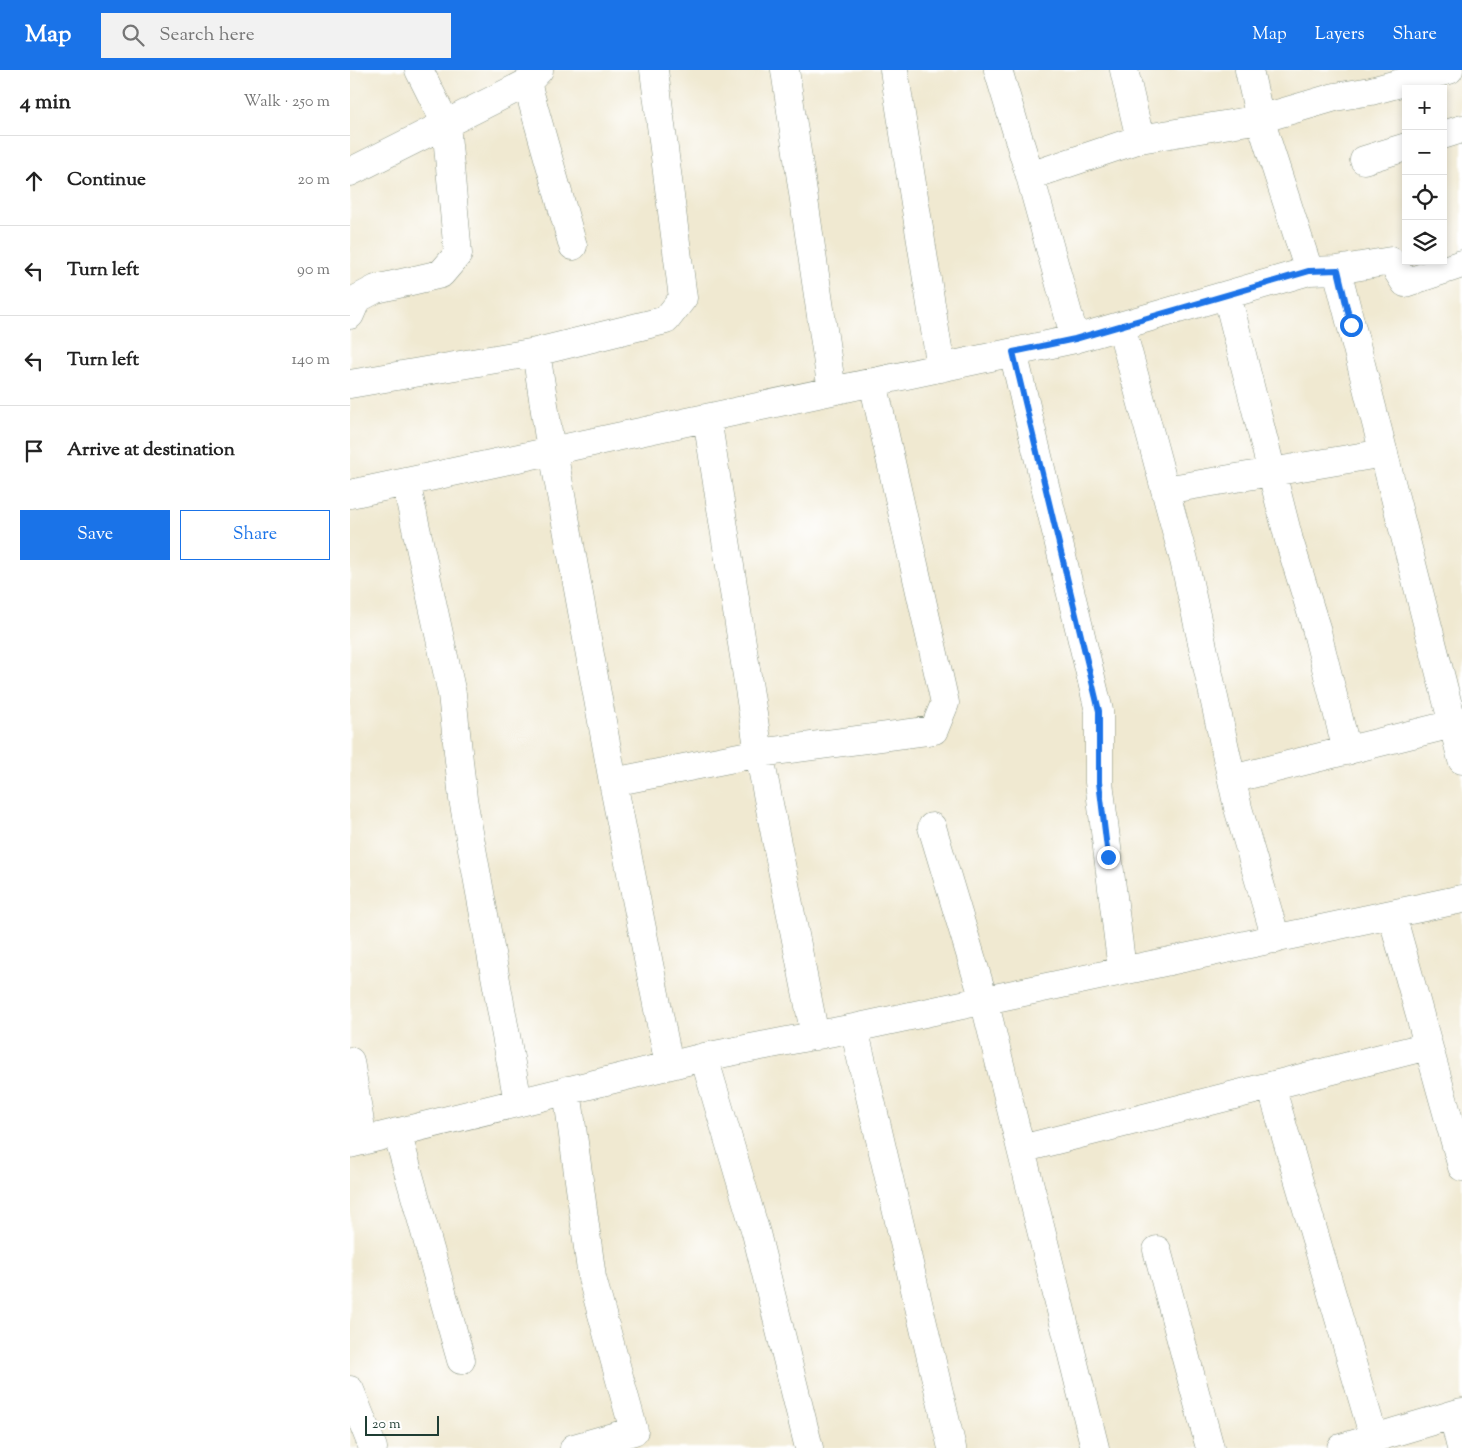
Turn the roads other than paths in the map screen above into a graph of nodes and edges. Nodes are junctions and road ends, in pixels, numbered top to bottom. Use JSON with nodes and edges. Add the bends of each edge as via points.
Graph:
{"nodes":[{"id":1,"x":419,"y":70,"type":"edge"},
{"id":2,"x":654,"y":70,"type":"edge"},
{"id":3,"x":785,"y":70,"type":"edge"},
{"id":4,"x":894,"y":70,"type":"edge"},
{"id":5,"x":998,"y":70,"type":"edge"},
{"id":6,"x":1124,"y":70,"type":"edge"},
{"id":7,"x":1248,"y":70,"type":"edge"},
{"id":8,"x":1449,"y":70,"type":"edge"},
{"id":9,"x":533,"y":76,"type":"edge"},
{"id":10,"x":1260,"y":119,"type":"junction"},
{"id":11,"x":446,"y":124,"type":"junction"},
{"id":12,"x":1462,"y":129,"type":"edge"},
{"id":13,"x":1447,"y":134,"type":"edge"},
{"id":14,"x":1140,"y":138,"type":"junction"},
{"id":15,"x":1402,"y":148,"type":"edge"},
{"id":16,"x":1364,"y":160,"type":"dead end"},
{"id":17,"x":350,"y":172,"type":"edge"},
{"id":18,"x":1030,"y":176,"type":"junction"},
{"id":19,"x":573,"y":246,"type":"dead end"},
{"id":20,"x":1462,"y":264,"type":"edge"},
{"id":21,"x":1338,"y":270,"type":"junction"},
{"id":22,"x":1309,"y":271,"type":"junction"},
{"id":23,"x":1227,"y":295,"type":"junction"},
{"id":24,"x":350,"y":315,"type":"edge"},
{"id":25,"x":1121,"y":326,"type":"junction"},
{"id":26,"x":1075,"y":339,"type":"junction"},
{"id":27,"x":536,"y":352,"type":"junction"},
{"id":28,"x":1013,"y":352,"type":"junction"},
{"id":29,"x":941,"y":368,"type":"junction"},
{"id":30,"x":873,"y":382,"type":"junction"},
{"id":31,"x":350,"y":384,"type":"edge"},
{"id":32,"x":832,"y":391,"type":"junction"},
{"id":33,"x":707,"y":418,"type":"junction"},
{"id":34,"x":550,"y":451,"type":"junction"},
{"id":35,"x":1384,"y":453,"type":"junction"},
{"id":36,"x":1272,"y":471,"type":"junction"},
{"id":37,"x":406,"y":482,"type":"junction"},
{"id":38,"x":1165,"y":490,"type":"junction"},
{"id":39,"x":350,"y":494,"type":"edge"},
{"id":40,"x":1453,"y":724,"type":"junction"},
{"id":41,"x":1347,"y":750,"type":"junction"},
{"id":42,"x":759,"y":753,"type":"junction"},
{"id":43,"x":1462,"y":760,"type":"edge"},
{"id":44,"x":1232,"y":779,"type":"junction"},
{"id":45,"x":613,"y":782,"type":"junction"},
{"id":46,"x":932,"y":827,"type":"dead end"},
{"id":47,"x":1462,"y":899,"type":"edge"},
{"id":48,"x":1392,"y":915,"type":"junction"},
{"id":49,"x":1276,"y":939,"type":"junction"},
{"id":50,"x":1122,"y":970,"type":"junction"},
{"id":51,"x":984,"y":1000,"type":"junction"},
{"id":52,"x":854,"y":1028,"type":"junction"},
{"id":53,"x":815,"y":1036,"type":"junction"},
{"id":54,"x":1428,"y":1046,"type":"junction"},
{"id":55,"x":704,"y":1057,"type":"junction"},
{"id":56,"x":350,"y":1061,"type":"edge"},
{"id":57,"x":669,"y":1065,"type":"junction"},
{"id":58,"x":1271,"y":1086,"type":"junction"},
{"id":59,"x":567,"y":1090,"type":"junction"},
{"id":60,"x":518,"y":1102,"type":"junction"},
{"id":61,"x":398,"y":1132,"type":"junction"},
{"id":62,"x":356,"y":1142,"type":"edge"},
{"id":63,"x":1021,"y":1149,"type":"junction"},
{"id":64,"x":1462,"y":1167,"type":"edge"},
{"id":65,"x":1157,"y":1250,"type":"dead end"},
{"id":66,"x":461,"y":1360,"type":"dead end"},
{"id":67,"x":350,"y":1390,"type":"edge"},
{"id":68,"x":1458,"y":1413,"type":"edge"},
{"id":69,"x":1374,"y":1438,"type":"junction"},
{"id":70,"x":637,"y":1440,"type":"edge"},
{"id":71,"x":373,"y":1448,"type":"edge"},
{"id":72,"x":574,"y":1448,"type":"edge"},
{"id":73,"x":809,"y":1448,"type":"edge"},
{"id":74,"x":952,"y":1448,"type":"edge"},
{"id":75,"x":1095,"y":1448,"type":"edge"},
{"id":76,"x":1210,"y":1448,"type":"edge"},
{"id":77,"x":1341,"y":1448,"type":"edge"},
{"id":78,"x":1461,"y":1448,"type":"edge"}],
"edges":[{"from":1,"to":11,"type":"street"},
{"from":2,"to":27,"type":"street","via":[[683,298],[666,320]]},
{"from":3,"to":32,"type":"street"},
{"from":4,"to":29,"type":"street"},
{"from":5,"to":18,"type":"street"},
{"from":6,"to":14,"type":"street"},
{"from":7,"to":10,"type":"street"},
{"from":8,"to":10,"type":"street"},
{"from":9,"to":11,"type":"street"},
{"from":9,"to":19,"type":"street"},
{"from":10,"to":14,"type":"street"},
{"from":10,"to":22,"type":"street"},
{"from":11,"to":17,"type":"street"},
{"from":11,"to":24,"type":"street","via":[[458,254],[442,274],[369,292],[357,299]]},
{"from":12,"to":13,"type":"street"},
{"from":14,"to":18,"type":"street"},
{"from":15,"to":16,"type":"street"},
{"from":18,"to":26,"type":"street"},
{"from":20,"to":21,"type":"street","via":[[1405,283],[1391,261]]},
{"from":21,"to":22,"type":"street"},
{"from":21,"to":35,"type":"street"},
{"from":22,"to":23,"type":"street"},
{"from":23,"to":25,"type":"street"},
{"from":23,"to":36,"type":"street"},
{"from":25,"to":26,"type":"street"},
{"from":25,"to":38,"type":"street"},
{"from":26,"to":28,"type":"street"},
{"from":27,"to":31,"type":"street"},
{"from":27,"to":34,"type":"street"},
{"from":28,"to":29,"type":"street"},
{"from":28,"to":50,"type":"street","via":[[1099,711],[1099,782]]},
{"from":29,"to":30,"type":"street"},
{"from":30,"to":32,"type":"street"},
{"from":30,"to":42,"type":"street","via":[[946,703],[934,730]]},
{"from":32,"to":33,"type":"street"},
{"from":33,"to":34,"type":"street"},
{"from":33,"to":42,"type":"street"},
{"from":34,"to":37,"type":"street"},
{"from":34,"to":45,"type":"street","via":[[553,451]]},
{"from":35,"to":36,"type":"street"},
{"from":35,"to":40,"type":"street"},
{"from":36,"to":38,"type":"street"},
{"from":36,"to":41,"type":"street"},
{"from":37,"to":39,"type":"street"},
{"from":37,"to":60,"type":"street","via":[[452,694],[463,799]]},
{"from":38,"to":44,"type":"street"},
{"from":40,"to":41,"type":"street"},
{"from":40,"to":43,"type":"street"},
{"from":41,"to":44,"type":"street"},
{"from":42,"to":45,"type":"street"},
{"from":42,"to":53,"type":"street"},
{"from":44,"to":49,"type":"street"},
{"from":45,"to":57,"type":"street"},
{"from":46,"to":51,"type":"street"},
{"from":47,"to":48,"type":"street"},
{"from":48,"to":49,"type":"street"},
{"from":48,"to":54,"type":"street"},
{"from":49,"to":50,"type":"street"},
{"from":50,"to":51,"type":"street"},
{"from":51,"to":52,"type":"street"},
{"from":51,"to":63,"type":"street"},
{"from":52,"to":53,"type":"street"},
{"from":52,"to":74,"type":"street"},
{"from":53,"to":55,"type":"street"},
{"from":54,"to":58,"type":"street"},
{"from":54,"to":64,"type":"street"},
{"from":55,"to":57,"type":"street"},
{"from":55,"to":73,"type":"street","via":[[756,1233]]},
{"from":56,"to":62,"type":"street"},
{"from":57,"to":59,"type":"street"},
{"from":58,"to":63,"type":"street"},
{"from":58,"to":69,"type":"street"},
{"from":59,"to":60,"type":"street"},
{"from":59,"to":70,"type":"street","via":[[592,1278]]},
{"from":60,"to":61,"type":"street"},
{"from":61,"to":62,"type":"street"},
{"from":61,"to":66,"type":"street"},
{"from":63,"to":75,"type":"street"},
{"from":65,"to":76,"type":"street"},
{"from":67,"to":71,"type":"street"},
{"from":68,"to":69,"type":"street"},
{"from":68,"to":78,"type":"street"},
{"from":69,"to":77,"type":"street"},
{"from":70,"to":72,"type":"street"}]}
